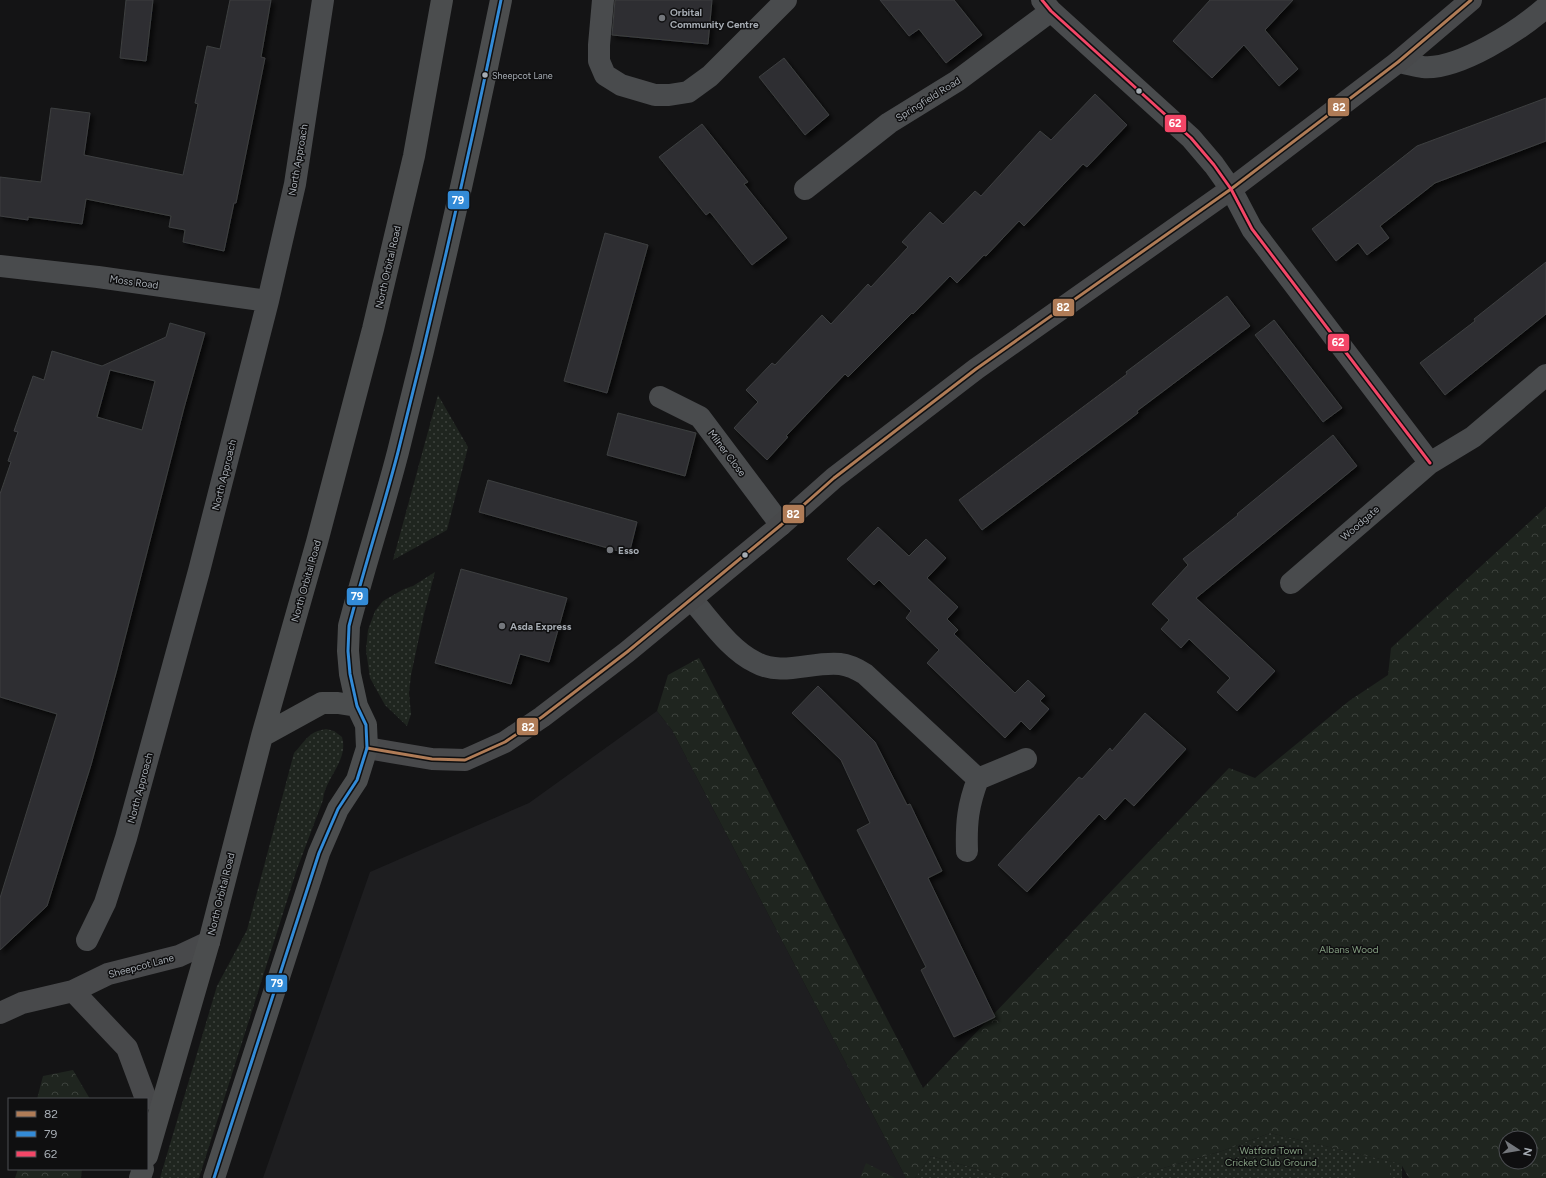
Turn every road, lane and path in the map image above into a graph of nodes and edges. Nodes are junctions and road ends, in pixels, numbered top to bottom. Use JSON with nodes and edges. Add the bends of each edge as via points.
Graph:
{"nodes":[{"id":1,"x":323,"y":0,"type":"edge"},
{"id":2,"x":442,"y":0,"type":"edge"},
{"id":3,"x":501,"y":0,"type":"edge"},
{"id":4,"x":603,"y":0,"type":"edge"},
{"id":5,"x":786,"y":0,"type":"edge"},
{"id":6,"x":1471,"y":0,"type":"edge"},
{"id":7,"x":1047,"y":5,"type":"edge"},
{"id":8,"x":1546,"y":6,"type":"edge"},
{"id":9,"x":1398,"y":62,"type":"junction"},
{"id":10,"x":805,"y":189,"type":"dead end"},
{"id":11,"x":1231,"y":189,"type":"junction"},
{"id":12,"x":0,"y":266,"type":"edge"},
{"id":13,"x":268,"y":301,"type":"junction"},
{"id":14,"x":1546,"y":374,"type":"edge"},
{"id":15,"x":660,"y":397,"type":"dead end"},
{"id":16,"x":1430,"y":463,"type":"junction"},
{"id":17,"x":781,"y":525,"type":"junction"},
{"id":18,"x":1291,"y":583,"type":"dead end"},
{"id":19,"x":692,"y":600,"type":"junction"},
{"id":20,"x":357,"y":706,"type":"junction"},
{"id":21,"x":262,"y":736,"type":"junction"},
{"id":22,"x":367,"y":748,"type":"junction"},
{"id":23,"x":1026,"y":759,"type":"dead end"},
{"id":24,"x":978,"y":779,"type":"junction"},
{"id":25,"x":967,"y":851,"type":"dead end"},
{"id":26,"x":87,"y":940,"type":"dead end"},
{"id":27,"x":209,"y":942,"type":"junction"},
{"id":28,"x":73,"y":991,"type":"junction"},
{"id":29,"x":0,"y":1013,"type":"edge"},
{"id":30,"x":146,"y":1098,"type":"edge"},
{"id":31,"x":148,"y":1107,"type":"edge"},
{"id":32,"x":155,"y":1129,"type":"junction"},
{"id":33,"x":148,"y":1153,"type":"edge"},
{"id":34,"x":214,"y":1178,"type":"edge"}],
"edges":[{"from":1,"to":13,"type":"street","name":"North Approach","via":[[294,184]]},
{"from":2,"to":21,"type":"highway","name":"North Orbital Road","via":[[414,156],[373,329],[318,542]]},
{"from":3,"to":20,"type":"highway","via":[[438,292],[397,454],[349,626],[350,674]]},
{"from":4,"to":5,"type":"street","via":[[599,61],[604,75],[626,87],[655,95],[670,96],[688,92],[710,76]]},
{"from":6,"to":9,"type":"street"},
{"from":7,"to":10,"type":"street","name":"Springfield Road","via":[[957,80],[889,123]]},
{"from":7,"to":11,"type":"street","via":[[1190,138]]},
{"from":8,"to":9,"type":"street","via":[[1527,23],[1459,60],[1424,67]]},
{"from":9,"to":11,"type":"street"},
{"from":11,"to":16,"type":"street","via":[[1252,229]]},
{"from":11,"to":17,"type":"street","via":[[976,369],[834,478]]},
{"from":12,"to":13,"type":"street","name":"Moss Road"},
{"from":13,"to":26,"type":"street","name":"North Approach","via":[[199,571],[126,838],[105,903]]},
{"from":14,"to":16,"type":"street","name":"Woodgate","via":[[1473,437]]},
{"from":15,"to":17,"type":"street","name":"Milner Close","via":[[700,417]]},
{"from":16,"to":18,"type":"street","name":"Woodgate"},
{"from":17,"to":19,"type":"street"},
{"from":19,"to":22,"type":"street","via":[[542,717],[505,742],[465,760],[432,759]]},
{"from":19,"to":24,"type":"street","via":[[741,653],[756,663],[789,669],[840,664],[865,674]]},
{"from":20,"to":21,"type":"highway","via":[[322,703]]},
{"from":20,"to":22,"type":"highway","via":[[366,725]]},
{"from":21,"to":27,"type":"highway","name":"North Orbital Road"},
{"from":22,"to":34,"type":"highway","via":[[357,780],[338,809],[319,853]]},
{"from":23,"to":24,"type":"street"},
{"from":24,"to":25,"type":"street","via":[[969,801],[966,825]]},
{"from":27,"to":28,"type":"street","name":"Sheepcot Lane","via":[[179,956],[108,974]]},
{"from":27,"to":32,"type":"highway","name":"North Orbital Road"},
{"from":28,"to":29,"type":"street","name":"Sheepcot Lane","via":[[22,1003]]},
{"from":28,"to":30,"type":"street","via":[[127,1048]]},
{"from":31,"to":32,"type":"street"},
{"from":32,"to":33,"type":"highway","name":"North Orbital Road"}]}
